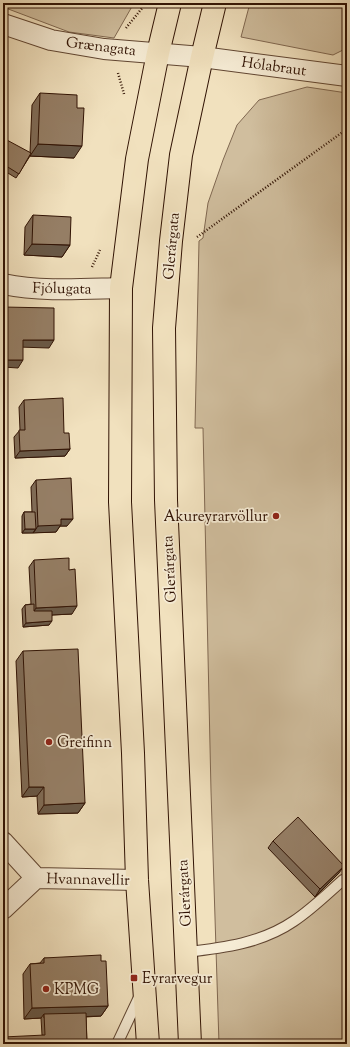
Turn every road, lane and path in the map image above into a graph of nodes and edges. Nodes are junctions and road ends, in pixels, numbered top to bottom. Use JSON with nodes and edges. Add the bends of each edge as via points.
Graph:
{"nodes":[{"id":1,"x":170,"y":3,"type":"edge"},
{"id":2,"x":216,"y":3,"type":"edge"},
{"id":3,"x":3,"y":24,"type":"edge"},
{"id":4,"x":158,"y":53,"type":"junction"},
{"id":5,"x":202,"y":56,"type":"junction"},
{"id":6,"x":347,"y":76,"type":"edge"},
{"id":7,"x":347,"y":129,"type":"edge"},
{"id":8,"x":197,"y":238,"type":"dead end"},
{"id":9,"x":3,"y":284,"type":"edge"},
{"id":10,"x":120,"y":288,"type":"junction"},
{"id":11,"x":3,"y":842,"type":"edge"},
{"id":12,"x":36,"y":878,"type":"junction"},
{"id":13,"x":137,"y":880,"type":"junction"},
{"id":14,"x":343,"y":880,"type":"edge"},
{"id":15,"x":3,"y":910,"type":"edge"},
{"id":16,"x":186,"y":952,"type":"junction"},
{"id":17,"x":144,"y":986,"type":"junction"},
{"id":18,"x":117,"y":1044,"type":"edge"},
{"id":19,"x":148,"y":1044,"type":"edge"},
{"id":20,"x":190,"y":1044,"type":"edge"}],
"edges":[{"from":1,"to":4,"type":"highway"},
{"from":2,"to":5,"type":"highway","name":"Glerárgata"},
{"from":3,"to":4,"type":"street","name":"Grænagata","via":[[51,40],[104,49]]},
{"from":4,"to":5,"type":"street","name":"Grænagata"},
{"from":4,"to":10,"type":"highway","via":[[138,159]]},
{"from":5,"to":6,"type":"street","name":"Hólabraut"},
{"from":5,"to":16,"type":"highway","name":"Glerárgata","via":[[181,155],[164,328],[166,500]]},
{"from":7,"to":8,"type":"path"},
{"from":9,"to":10,"type":"street","name":"Fjólugata","via":[[62,290]]},
{"from":10,"to":13,"type":"highway","via":[[120,502]]},
{"from":11,"to":12,"type":"street"},
{"from":12,"to":13,"type":"street","name":"Hvannavellir"},
{"from":12,"to":15,"type":"street","name":"Hvannavellir"},
{"from":13,"to":17,"type":"highway"},
{"from":14,"to":16,"type":"lane","via":[[294,921],[278,931],[243,944]]},
{"from":16,"to":20,"type":"highway","name":"Glerárgata"},
{"from":17,"to":18,"type":"lane"},
{"from":17,"to":19,"type":"highway"}]}
